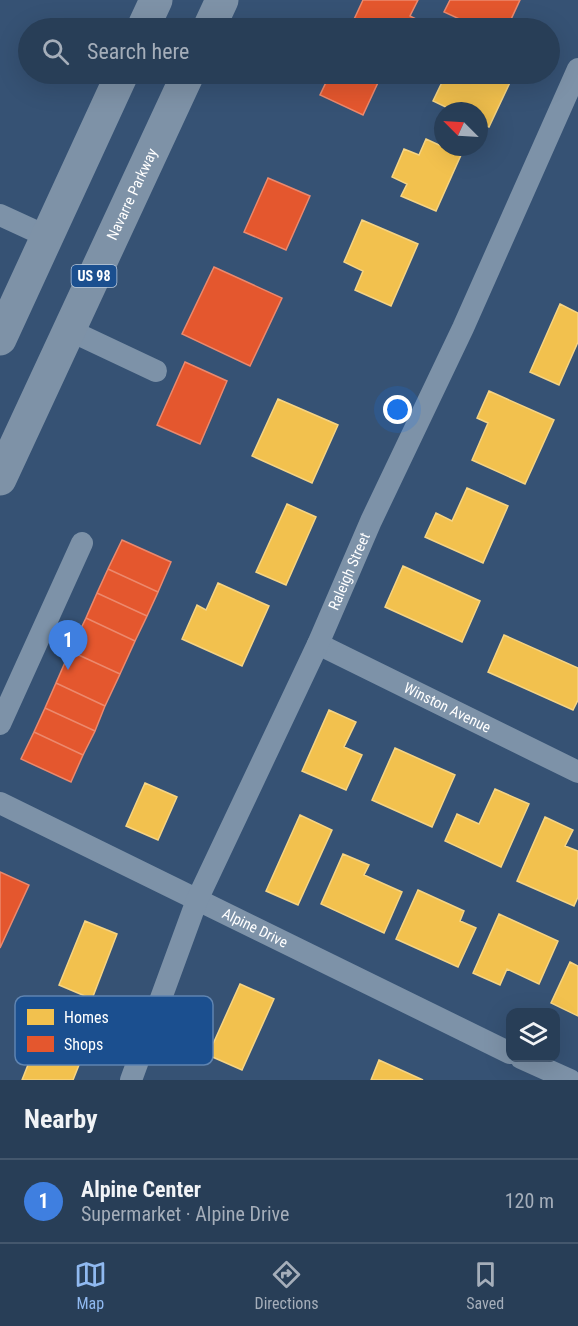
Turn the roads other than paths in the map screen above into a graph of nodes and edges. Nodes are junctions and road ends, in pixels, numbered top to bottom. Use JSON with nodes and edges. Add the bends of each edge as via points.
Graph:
{"nodes":[{"id":1,"x":156,"y":0,"type":"edge"},
{"id":2,"x":222,"y":0,"type":"edge"},
{"id":3,"x":148,"y":18,"type":"edge"},
{"id":4,"x":214,"y":18,"type":"edge"},
{"id":5,"x":578,"y":69,"type":"edge"},
{"id":6,"x":117,"y":84,"type":"edge"},
{"id":7,"x":183,"y":84,"type":"edge"},
{"id":8,"x":0,"y":215,"type":"edge"},
{"id":9,"x":48,"y":237,"type":"junction"},
{"id":10,"x":69,"y":330,"type":"junction"},
{"id":11,"x":0,"y":339,"type":"edge"},
{"id":12,"x":156,"y":371,"type":"dead end"},
{"id":13,"x":0,"y":479,"type":"edge"},
{"id":14,"x":82,"y":543,"type":"dead end"},
{"id":15,"x":318,"y":644,"type":"junction"},
{"id":16,"x":0,"y":724,"type":"edge"},
{"id":17,"x":578,"y":772,"type":"edge"},
{"id":18,"x":0,"y":803,"type":"edge"},
{"id":19,"x":197,"y":900,"type":"junction"},
{"id":20,"x":162,"y":996,"type":"edge"},
{"id":21,"x":506,"y":1051,"type":"edge"},
{"id":22,"x":530,"y":1062,"type":"edge"},
{"id":23,"x":136,"y":1065,"type":"edge"},
{"id":24,"x":131,"y":1080,"type":"edge"},
{"id":25,"x":570,"y":1080,"type":"edge"}],
"edges":[{"from":1,"to":3,"type":"highway"},
{"from":2,"to":4,"type":"highway"},
{"from":5,"to":15,"type":"street","name":"Raleigh Street"},
{"from":6,"to":9,"type":"highway"},
{"from":7,"to":10,"type":"highway","name":"Navarre Parkway","number":"US 98"},
{"from":8,"to":9,"type":"street"},
{"from":9,"to":11,"type":"highway"},
{"from":10,"to":12,"type":"street"},
{"from":10,"to":13,"type":"highway","name":"Navarre Parkway","number":"US 98"},
{"from":14,"to":16,"type":"street"},
{"from":15,"to":17,"type":"street","name":"Winston Avenue"},
{"from":15,"to":19,"type":"street","name":"Raleigh Street"},
{"from":18,"to":19,"type":"street","name":"Alpine Drive"},
{"from":19,"to":20,"type":"street","name":"Raleigh Street"},
{"from":19,"to":21,"type":"street","name":"Alpine Drive"},
{"from":22,"to":25,"type":"street"},
{"from":23,"to":24,"type":"street","name":"Raleigh Street"}]}
